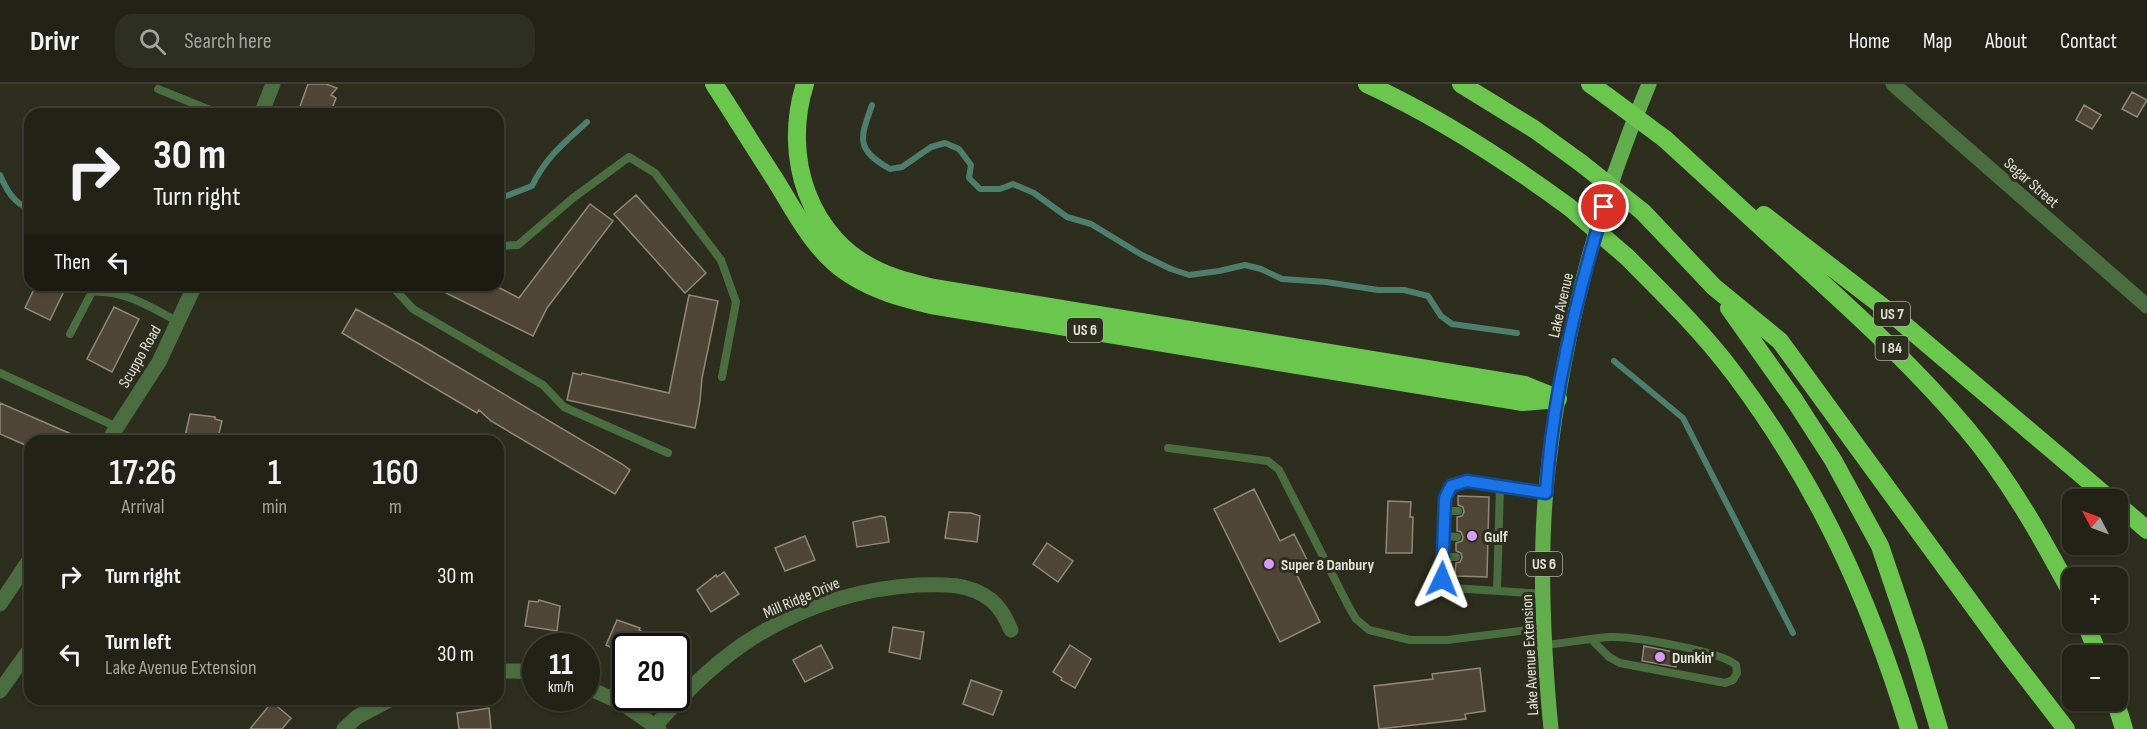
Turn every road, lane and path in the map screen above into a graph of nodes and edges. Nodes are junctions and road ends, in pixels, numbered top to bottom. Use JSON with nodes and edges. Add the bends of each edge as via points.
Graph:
{"nodes":[{"id":1,"x":273,"y":84,"type":"edge"},
{"id":2,"x":714,"y":84,"type":"edge"},
{"id":3,"x":805,"y":84,"type":"edge"},
{"id":4,"x":1366,"y":84,"type":"edge"},
{"id":5,"x":1461,"y":84,"type":"edge"},
{"id":6,"x":1590,"y":84,"type":"edge"},
{"id":7,"x":1648,"y":84,"type":"edge"},
{"id":8,"x":1893,"y":84,"type":"edge"},
{"id":9,"x":158,"y":89,"type":"dead end"},
{"id":10,"x":205,"y":108,"type":"edge"},
{"id":11,"x":263,"y":108,"type":"edge"},
{"id":12,"x":1665,"y":139,"type":"junction"},
{"id":13,"x":504,"y":245,"type":"edge"},
{"id":14,"x":1714,"y":287,"type":"junction"},
{"id":15,"x":192,"y":291,"type":"edge"},
{"id":16,"x":396,"y":291,"type":"edge"},
{"id":17,"x":2147,"y":306,"type":"edge"},
{"id":18,"x":179,"y":322,"type":"junction"},
{"id":19,"x":70,"y":334,"type":"dead end"},
{"id":20,"x":0,"y":373,"type":"edge"},
{"id":21,"x":722,"y":377,"type":"dead end"},
{"id":22,"x":1558,"y":399,"type":"junction"},
{"id":23,"x":117,"y":427,"type":"junction"},
{"id":24,"x":112,"y":435,"type":"edge"},
{"id":25,"x":1168,"y":448,"type":"dead end"},
{"id":26,"x":668,"y":453,"type":"dead end"},
{"id":27,"x":1500,"y":486,"type":"junction"},
{"id":28,"x":2098,"y":489,"type":"edge"},
{"id":29,"x":1546,"y":493,"type":"junction"},
{"id":30,"x":1489,"y":510,"type":"dead end"},
{"id":31,"x":1445,"y":511,"type":"junction"},
{"id":32,"x":1458,"y":511,"type":"dead end"},
{"id":33,"x":1500,"y":511,"type":"junction"},
{"id":34,"x":2128,"y":514,"type":"edge"},
{"id":35,"x":2147,"y":530,"type":"edge"},
{"id":36,"x":1488,"y":536,"type":"dead end"},
{"id":37,"x":1499,"y":536,"type":"junction"},
{"id":38,"x":1444,"y":537,"type":"junction"},
{"id":39,"x":1457,"y":537,"type":"dead end"},
{"id":40,"x":1456,"y":556,"type":"dead end"},
{"id":41,"x":1487,"y":556,"type":"dead end"},
{"id":42,"x":1498,"y":556,"type":"junction"},
{"id":43,"x":1443,"y":557,"type":"junction"},
{"id":44,"x":24,"y":568,"type":"edge"},
{"id":45,"x":2062,"y":575,"type":"edge"},
{"id":46,"x":1497,"y":591,"type":"junction"},
{"id":47,"x":1544,"y":594,"type":"junction"},
{"id":48,"x":0,"y":604,"type":"edge"},
{"id":49,"x":1545,"y":628,"type":"junction"},
{"id":50,"x":1011,"y":630,"type":"dead end"},
{"id":51,"x":1592,"y":640,"type":"junction"},
{"id":52,"x":1546,"y":645,"type":"junction"},
{"id":53,"x":24,"y":657,"type":"edge"},
{"id":54,"x":504,"y":671,"type":"edge"},
{"id":55,"x":522,"y":672,"type":"edge"},
{"id":56,"x":0,"y":691,"type":"edge"},
{"id":57,"x":600,"y":693,"type":"edge"},
{"id":58,"x":380,"y":705,"type":"edge"},
{"id":59,"x":2118,"y":711,"type":"edge"},
{"id":60,"x":657,"y":727,"type":"edge"},
{"id":61,"x":344,"y":729,"type":"edge"},
{"id":62,"x":1551,"y":729,"type":"edge"},
{"id":63,"x":1909,"y":729,"type":"edge"},
{"id":64,"x":1939,"y":729,"type":"edge"},
{"id":65,"x":2066,"y":729,"type":"edge"},
{"id":66,"x":2124,"y":729,"type":"edge"}],
"edges":[{"from":1,"to":11,"type":"street"},
{"from":2,"to":22,"type":"highway","number":"US 6","via":[[824,254],[873,288],[931,305],[1523,402]]},
{"from":3,"to":22,"type":"highway","via":[[796,135],[799,167],[807,193],[837,242],[880,272],[934,288],[1525,384]]},
{"from":4,"to":63,"type":"highway","bridge":true,"via":[[1451,128],[1569,207],[1627,257],[1694,326],[1734,374],[1805,480],[1837,539],[1866,602]]},
{"from":5,"to":14,"type":"highway","bridge":true,"via":[[1581,163],[1642,212]]},
{"from":6,"to":12,"type":"highway","number":"I 84","bridge":true},
{"from":7,"to":22,"type":"main road","name":"Lake Avenue","number":"US 6","via":[[1598,228]]},
{"from":8,"to":17,"type":"street","name":"Segar Street"},
{"from":9,"to":10,"type":"lane"},
{"from":12,"to":28,"type":"highway","number":"US 7","via":[[1887,310]]},
{"from":12,"to":45,"type":"highway","number":"I 84","via":[[1920,375],[1968,430],[2006,483]]},
{"from":13,"to":21,"type":"lane","via":[[518,244],[628,157],[655,173],[721,261],[736,302]]},
{"from":14,"to":64,"type":"highway","via":[[1833,460],[1880,546]]},
{"from":14,"to":65,"type":"highway","via":[[1780,341]]},
{"from":15,"to":18,"type":"street","name":"Scuppo Road"},
{"from":16,"to":26,"type":"lane","via":[[413,309],[543,385],[564,407]]},
{"from":18,"to":19,"type":"lane","via":[[138,301],[105,291],[92,292]]},
{"from":18,"to":23,"type":"street","name":"Scuppo Road","via":[[159,362]]},
{"from":20,"to":23,"type":"lane"},
{"from":22,"to":29,"type":"main road","name":"Lake Avenue Extension","number":"US 6"},
{"from":23,"to":24,"type":"street","name":"Scuppo Road"},
{"from":25,"to":49,"type":"lane","via":[[1268,461],[1279,470],[1350,609],[1369,630],[1410,640],[1447,640]]},
{"from":27,"to":29,"type":"lane"},
{"from":27,"to":31,"type":"lane","via":[[1467,481],[1451,486],[1445,498]]},
{"from":27,"to":33,"type":"lane"},
{"from":29,"to":47,"type":"main road","name":"Lake Avenue Extension","number":"US 6"},
{"from":30,"to":33,"type":"lane"},
{"from":31,"to":32,"type":"lane"},
{"from":31,"to":38,"type":"lane"},
{"from":33,"to":37,"type":"lane"},
{"from":34,"to":35,"type":"highway"},
{"from":36,"to":37,"type":"lane"},
{"from":37,"to":42,"type":"lane"},
{"from":38,"to":39,"type":"lane"},
{"from":38,"to":43,"type":"lane"},
{"from":40,"to":43,"type":"lane"},
{"from":41,"to":42,"type":"lane"},
{"from":42,"to":46,"type":"lane"},
{"from":43,"to":46,"type":"lane","via":[[1442,579],[1452,588]]},
{"from":44,"to":48,"type":"street"},
{"from":46,"to":47,"type":"lane"},
{"from":47,"to":49,"type":"main road","name":"Lake Avenue Extension","number":"US 6"},
{"from":49,"to":52,"type":"main road","name":"Lake Avenue Extension","number":"US 6"},
{"from":50,"to":60,"type":"street","name":"Mill Ridge Drive","via":[[992,601],[961,585],[898,586],[857,592],[819,605],[743,644],[685,692]]},
{"from":51,"to":51,"type":"lane","via":[[1620,663],[1725,682],[1733,680],[1737,673],[1730,659],[1682,648],[1623,637]]},
{"from":51,"to":52,"type":"lane"},
{"from":52,"to":62,"type":"main road","name":"Lake Avenue Extension","number":"US 6"},
{"from":53,"to":56,"type":"street"},
{"from":54,"to":55,"type":"street"},
{"from":57,"to":60,"type":"street"},
{"from":58,"to":61,"type":"street"},
{"from":59,"to":66,"type":"highway"}]}
